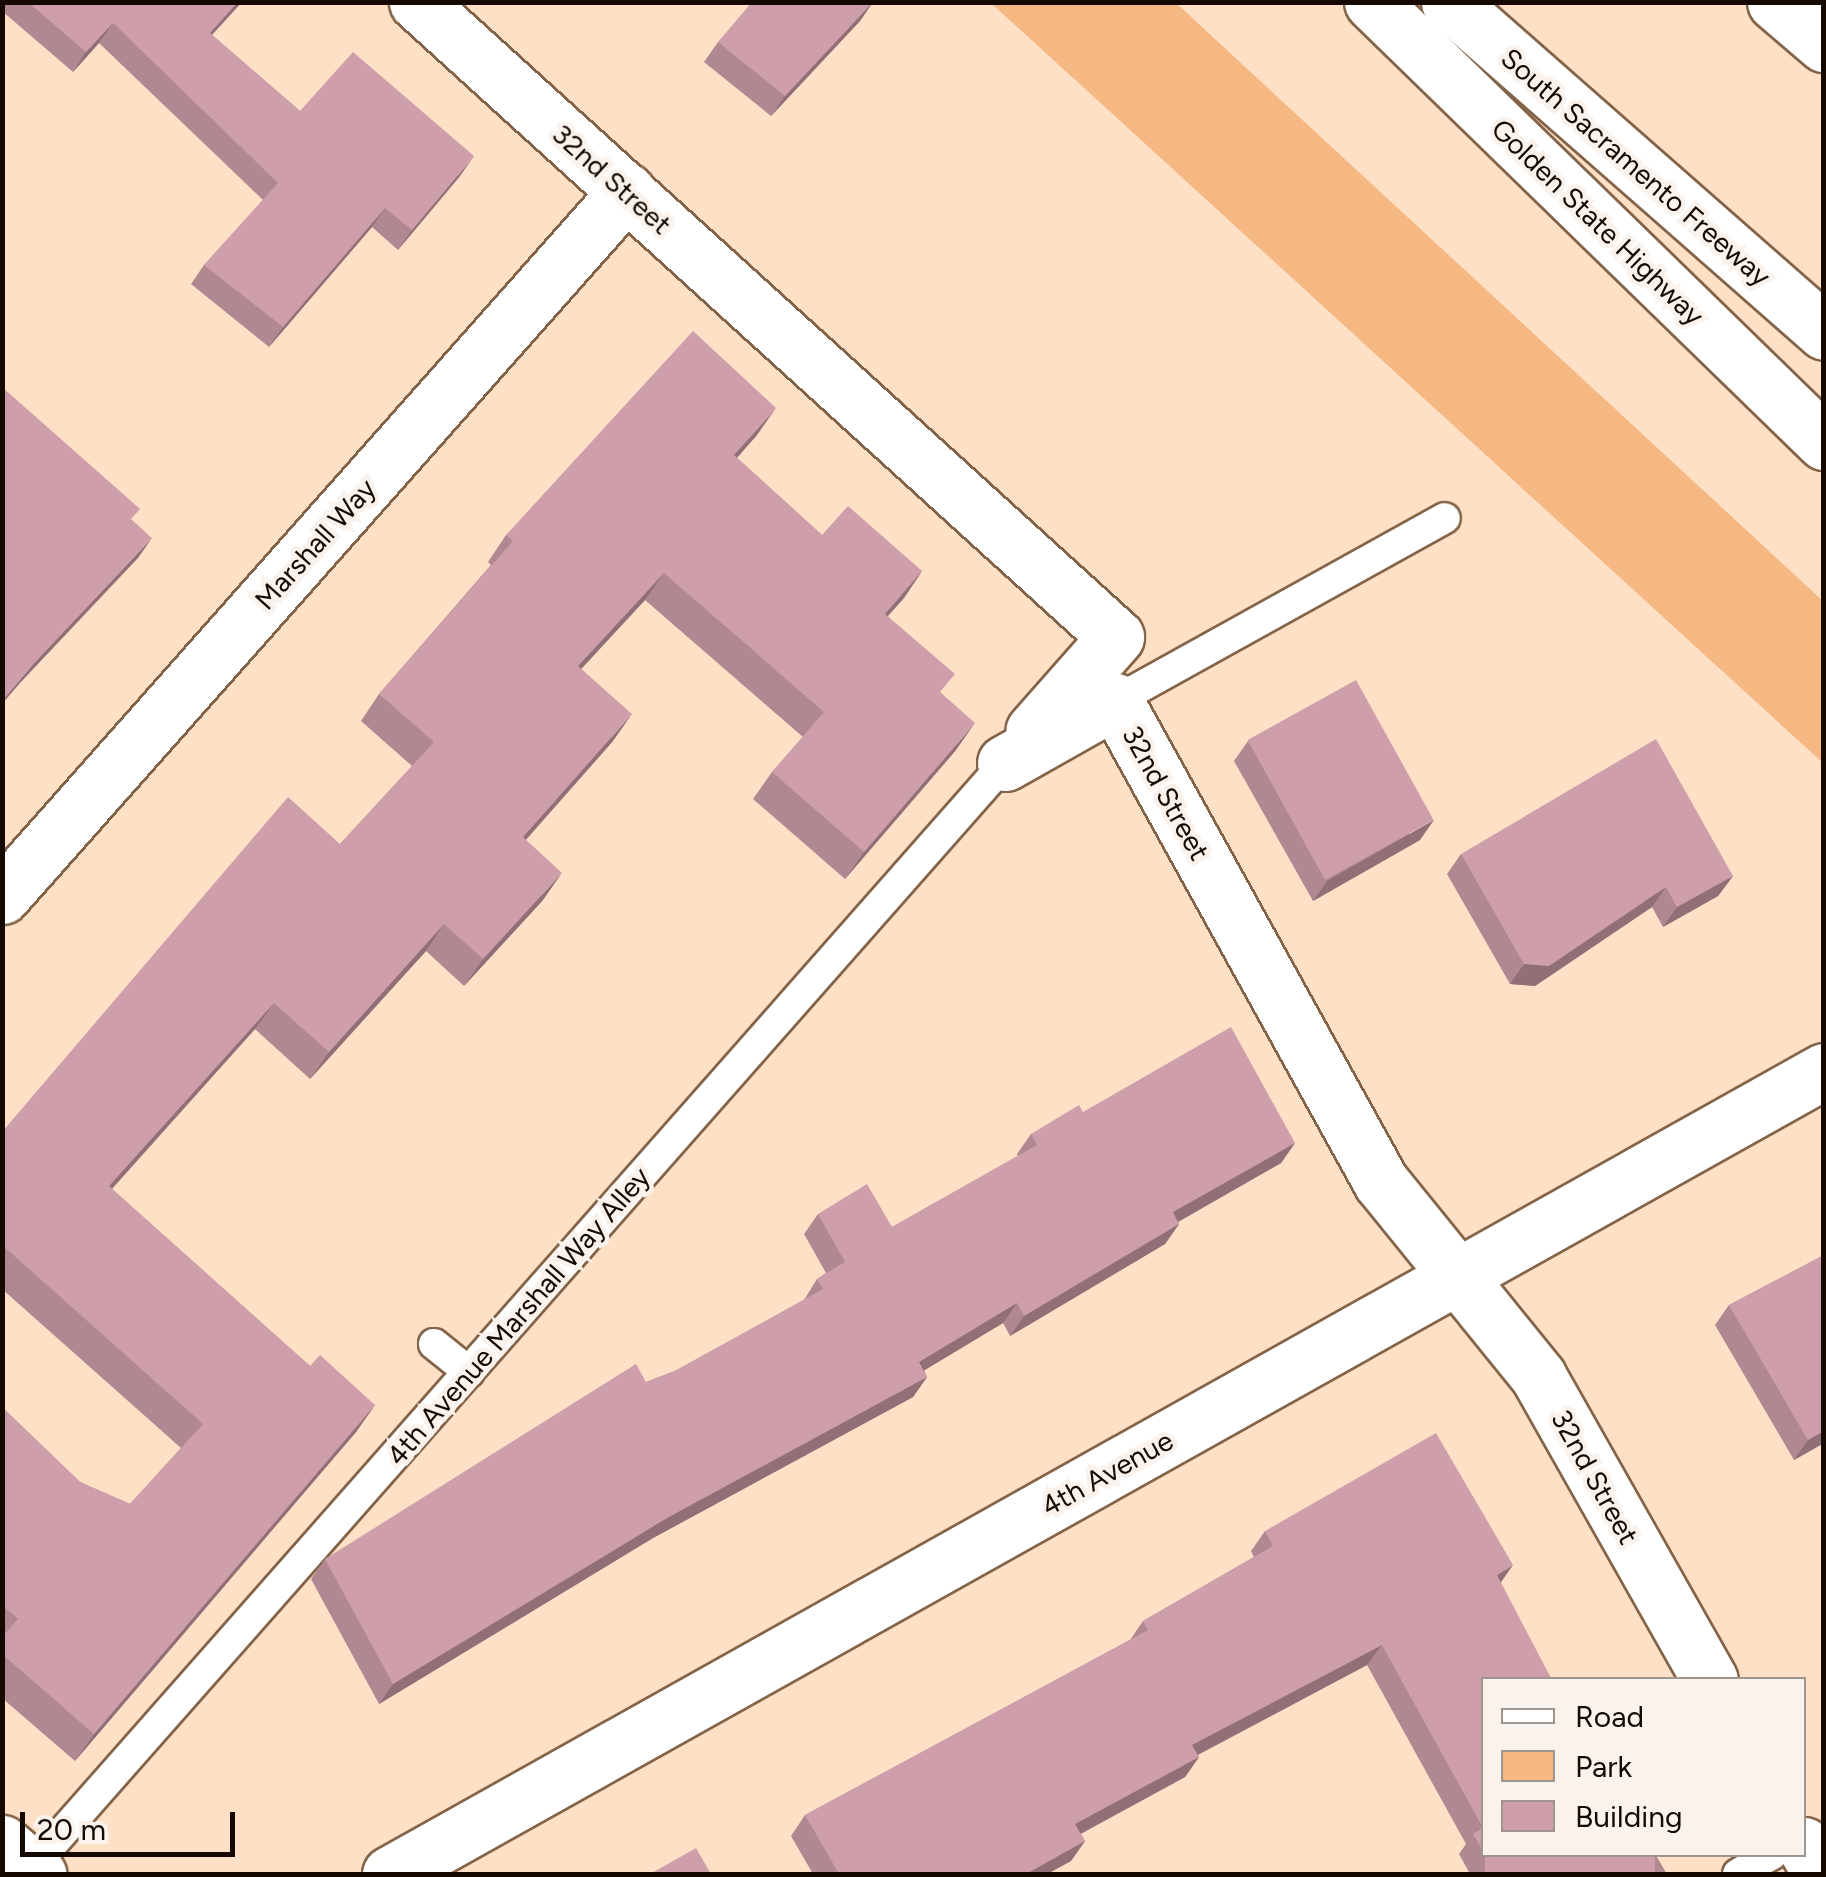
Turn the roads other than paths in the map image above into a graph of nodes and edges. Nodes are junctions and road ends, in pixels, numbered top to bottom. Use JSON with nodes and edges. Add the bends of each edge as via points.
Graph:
{"nodes":[{"id":1,"x":417,"y":2,"type":"edge"},
{"id":2,"x":1372,"y":2,"type":"edge"},
{"id":3,"x":1448,"y":2,"type":"edge"},
{"id":4,"x":1775,"y":2,"type":"edge"},
{"id":5,"x":1824,"y":44,"type":"edge"},
{"id":6,"x":627,"y":192,"type":"junction"},
{"id":7,"x":1824,"y":332,"type":"edge"},
{"id":8,"x":1824,"y":442,"type":"edge"},
{"id":9,"x":1445,"y":518,"type":"dead end"},
{"id":10,"x":1115,"y":702,"type":"junction"},
{"id":11,"x":1005,"y":763,"type":"junction"},
{"id":12,"x":2,"y":896,"type":"edge"},
{"id":13,"x":1824,"y":1071,"type":"edge"},
{"id":14,"x":1458,"y":1276,"type":"junction"},
{"id":15,"x":434,"y":1344,"type":"dead end"},
{"id":16,"x":469,"y":1372,"type":"junction"},
{"id":17,"x":1708,"y":1677,"type":"edge"},
{"id":18,"x":1806,"y":1848,"type":"edge"},
{"id":19,"x":1767,"y":1857,"type":"edge"},
{"id":20,"x":24,"y":1862,"type":"edge"},
{"id":21,"x":390,"y":1874,"type":"edge"},
{"id":22,"x":1738,"y":1874,"type":"edge"},
{"id":23,"x":1822,"y":1874,"type":"edge"}],
"edges":[{"from":1,"to":6,"type":"main road","name":"32nd Street"},
{"from":2,"to":8,"type":"main road","name":"Golden State Highway"},
{"from":3,"to":7,"type":"main road","name":"South Sacramento Freeway"},
{"from":4,"to":5,"type":"main road"},
{"from":6,"to":11,"type":"main road","name":"32nd Street","via":[[1116,636]]},
{"from":6,"to":12,"type":"main road","name":"Marshall Way"},
{"from":9,"to":10,"type":"lane"},
{"from":10,"to":11,"type":"main road","name":"32nd Street"},
{"from":10,"to":14,"type":"main road","name":"32nd Street","via":[[1381,1182]]},
{"from":11,"to":16,"type":"lane","name":"4th Avenue Marshall Way Alley"},
{"from":13,"to":14,"type":"main road","name":"4th Avenue"},
{"from":14,"to":17,"type":"main road","name":"32nd Street","via":[[1538,1376]]},
{"from":14,"to":21,"type":"main road","name":"4th Avenue"},
{"from":15,"to":16,"type":"lane"},
{"from":16,"to":20,"type":"lane","name":"4th Avenue Marshall Way Alley"},
{"from":18,"to":23,"type":"main road"},
{"from":19,"to":22,"type":"lane"}]}
